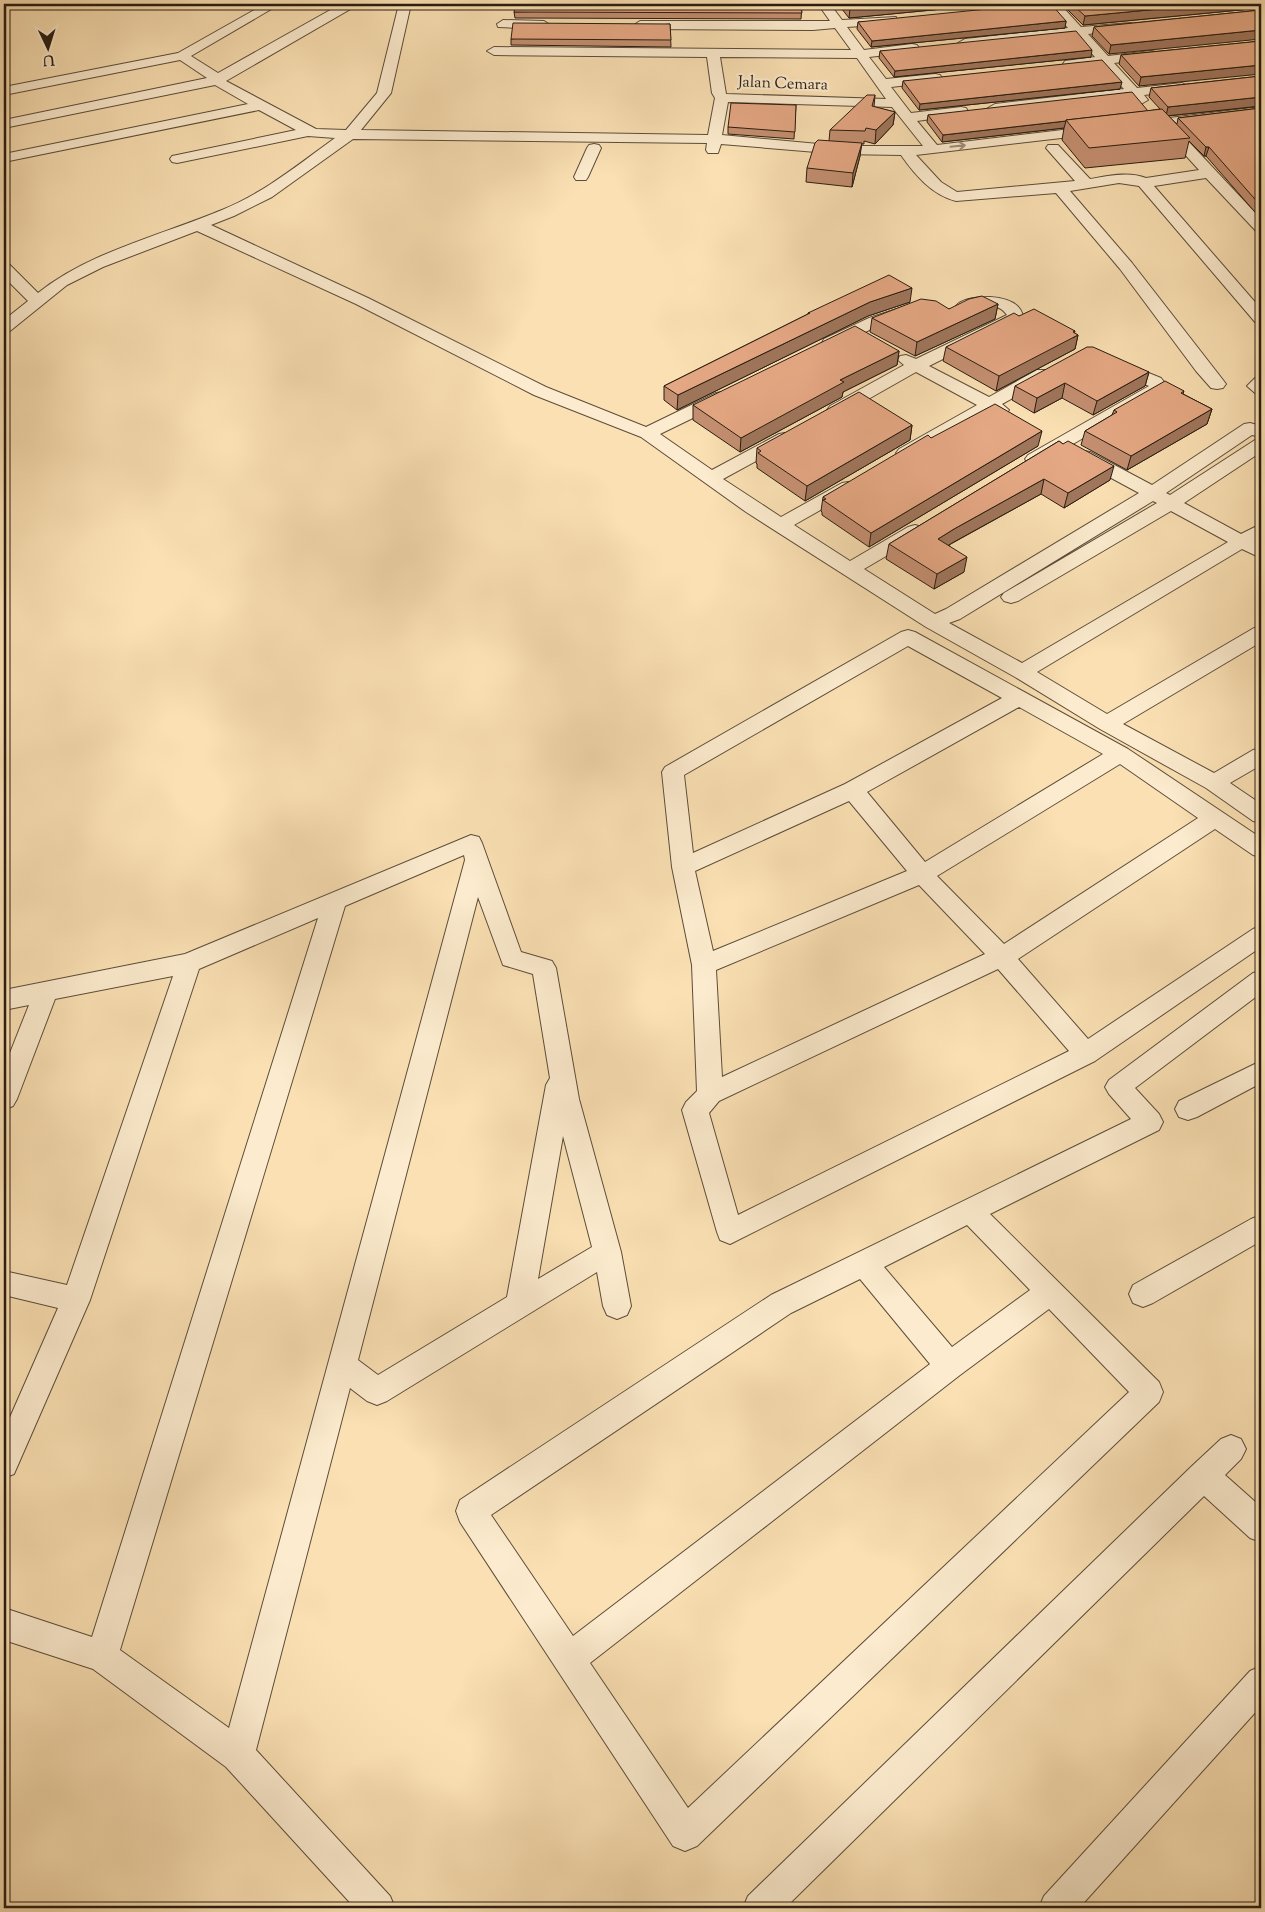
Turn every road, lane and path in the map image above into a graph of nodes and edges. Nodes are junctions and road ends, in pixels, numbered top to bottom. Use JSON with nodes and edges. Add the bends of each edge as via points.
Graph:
{"nodes":[{"id":1,"x":274,"y":4,"type":"edge"},
{"id":2,"x":350,"y":4,"type":"edge"},
{"id":3,"x":405,"y":4,"type":"edge"},
{"id":4,"x":824,"y":4,"type":"edge"},
{"id":5,"x":1053,"y":4,"type":"edge"},
{"id":6,"x":908,"y":18,"type":"edge"},
{"id":7,"x":503,"y":24,"type":"dead end"},
{"id":8,"x":552,"y":25,"type":"edge"},
{"id":9,"x":630,"y":25,"type":"edge"},
{"id":10,"x":839,"y":25,"type":"junction"},
{"id":11,"x":1136,"y":25,"type":"edge"},
{"id":12,"x":1078,"y":31,"type":"junction"},
{"id":13,"x":949,"y":44,"type":"edge"},
{"id":14,"x":929,"y":46,"type":"edge"},
{"id":15,"x":494,"y":51,"type":"dead end"},
{"id":16,"x":713,"y":52,"type":"junction"},
{"id":17,"x":860,"y":54,"type":"junction"},
{"id":18,"x":1164,"y":54,"type":"edge"},
{"id":19,"x":182,"y":56,"type":"junction"},
{"id":20,"x":1105,"y":60,"type":"junction"},
{"id":21,"x":1056,"y":65,"type":"edge"},
{"id":22,"x":950,"y":77,"type":"edge"},
{"id":23,"x":219,"y":80,"type":"junction"},
{"id":24,"x":882,"y":84,"type":"junction"},
{"id":25,"x":1194,"y":86,"type":"edge"},
{"id":26,"x":4,"y":91,"type":"edge"},
{"id":27,"x":1133,"y":92,"type":"junction"},
{"id":28,"x":722,"y":99,"type":"junction"},
{"id":29,"x":897,"y":103,"type":"junction"},
{"id":30,"x":261,"y":105,"type":"junction"},
{"id":31,"x":1261,"y":111,"type":"edge"},
{"id":32,"x":1244,"y":113,"type":"junction"},
{"id":33,"x":907,"y":118,"type":"junction"},
{"id":34,"x":1163,"y":123,"type":"junction"},
{"id":35,"x":4,"y":124,"type":"edge"},
{"id":36,"x":1260,"y":125,"type":"edge"},
{"id":37,"x":1126,"y":127,"type":"edge"},
{"id":38,"x":1107,"y":129,"type":"edge"},
{"id":39,"x":1211,"y":131,"type":"edge"},
{"id":40,"x":311,"y":132,"type":"junction"},
{"id":41,"x":1071,"y":133,"type":"junction"},
{"id":42,"x":1192,"y":133,"type":"edge"},
{"id":43,"x":350,"y":134,"type":"junction"},
{"id":44,"x":1174,"y":136,"type":"junction"},
{"id":45,"x":1137,"y":140,"type":"edge"},
{"id":46,"x":1100,"y":143,"type":"edge"},
{"id":47,"x":714,"y":145,"type":"junction"},
{"id":48,"x":1081,"y":145,"type":"junction"},
{"id":49,"x":332,"y":146,"type":"junction"},
{"id":50,"x":594,"y":148,"type":"junction"},
{"id":51,"x":1053,"y":148,"type":"junction"},
{"id":52,"x":933,"y":149,"type":"junction"},
{"id":53,"x":910,"y":157,"type":"junction"},
{"id":54,"x":4,"y":158,"type":"edge"},
{"id":55,"x":177,"y":159,"type":"dead end"},
{"id":56,"x":1209,"y":173,"type":"junction"},
{"id":57,"x":581,"y":177,"type":"dead end"},
{"id":58,"x":1144,"y":183,"type":"junction"},
{"id":59,"x":1086,"y":184,"type":"junction"},
{"id":60,"x":1060,"y":188,"type":"junction"},
{"id":61,"x":198,"y":225,"type":"junction"},
{"id":62,"x":1261,"y":228,"type":"edge"},
{"id":63,"x":4,"y":268,"type":"edge"},
{"id":64,"x":37,"y":300,"type":"junction"},
{"id":65,"x":918,"y":306,"type":"edge"},
{"id":66,"x":949,"y":311,"type":"edge"},
{"id":67,"x":1261,"y":319,"type":"edge"},
{"id":68,"x":4,"y":328,"type":"edge"},
{"id":69,"x":854,"y":332,"type":"junction"},
{"id":70,"x":870,"y":340,"type":"edge"},
{"id":71,"x":812,"y":353,"type":"edge"},
{"id":72,"x":894,"y":353,"type":"edge"},
{"id":73,"x":1102,"y":358,"type":"edge"},
{"id":74,"x":917,"y":366,"type":"junction"},
{"id":75,"x":1055,"y":367,"type":"edge"},
{"id":76,"x":1261,"y":382,"type":"edge"},
{"id":77,"x":1218,"y":384,"type":"dead end"},
{"id":78,"x":1261,"y":389,"type":"edge"},
{"id":79,"x":735,"y":391,"type":"edge"},
{"id":80,"x":988,"y":404,"type":"junction"},
{"id":81,"x":1012,"y":417,"type":"edge"},
{"id":82,"x":821,"y":418,"type":"edge"},
{"id":83,"x":803,"y":428,"type":"edge"},
{"id":84,"x":1261,"y":432,"type":"edge"},
{"id":85,"x":647,"y":433,"type":"junction"},
{"id":86,"x":1052,"y":438,"type":"junction"},
{"id":87,"x":1261,"y":444,"type":"edge"},
{"id":88,"x":889,"y":463,"type":"edge"},
{"id":89,"x":1018,"y":468,"type":"edge"},
{"id":90,"x":864,"y":477,"type":"edge"},
{"id":91,"x":711,"y":478,"type":"junction"},
{"id":92,"x":1153,"y":493,"type":"junction"},
{"id":93,"x":1171,"y":503,"type":"junction"},
{"id":94,"x":934,"y":520,"type":"edge"},
{"id":95,"x":780,"y":525,"type":"junction"},
{"id":96,"x":1261,"y":530,"type":"edge"},
{"id":97,"x":1241,"y":541,"type":"junction"},
{"id":98,"x":1261,"y":552,"type":"edge"},
{"id":99,"x":1062,"y":558,"type":"junction"},
{"id":100,"x":850,"y":569,"type":"junction"},
{"id":101,"x":933,"y":622,"type":"junction"},
{"id":102,"x":951,"y":633,"type":"junction"},
{"id":103,"x":1261,"y":633,"type":"edge"},
{"id":104,"x":1019,"y":671,"type":"junction"},
{"id":105,"x":993,"y":684,"type":"junction"},
{"id":106,"x":1049,"y":688,"type":"junction"},
{"id":107,"x":1023,"y":700,"type":"junction"},
{"id":108,"x":1107,"y":724,"type":"junction"},
{"id":109,"x":1120,"y":754,"type":"junction"},
{"id":110,"x":1261,"y":755,"type":"edge"},
{"id":111,"x":1214,"y":783,"type":"junction"},
{"id":112,"x":854,"y":790,"type":"junction"},
{"id":113,"x":1261,"y":815,"type":"edge"},
{"id":114,"x":1216,"y":817,"type":"junction"},
{"id":115,"x":1261,"y":850,"type":"edge"},
{"id":116,"x":477,"y":859,"type":"junction"},
{"id":117,"x":683,"y":867,"type":"junction"},
{"id":118,"x":922,"y":874,"type":"junction"},
{"id":119,"x":335,"y":901,"type":"junction"},
{"id":120,"x":1261,"y":935,"type":"edge"},
{"id":121,"x":1002,"y":957,"type":"junction"},
{"id":122,"x":188,"y":963,"type":"junction"},
{"id":123,"x":704,"y":965,"type":"junction"},
{"id":124,"x":1261,"y":980,"type":"edge"},
{"id":125,"x":46,"y":992,"type":"junction"},
{"id":126,"x":4,"y":1000,"type":"edge"},
{"id":127,"x":1086,"y":1054,"type":"junction"},
{"id":128,"x":1261,"y":1072,"type":"edge"},
{"id":129,"x":562,"y":1073,"type":"junction"},
{"id":130,"x":710,"y":1094,"type":"junction"},
{"id":131,"x":4,"y":1099,"type":"edge"},
{"id":132,"x":1188,"y":1109,"type":"dead end"},
{"id":133,"x":970,"y":1211,"type":"junction"},
{"id":134,"x":1261,"y":1227,"type":"edge"},
{"id":135,"x":607,"y":1252,"type":"junction"},
{"id":136,"x":864,"y":1263,"type":"junction"},
{"id":137,"x":4,"y":1283,"type":"edge"},
{"id":138,"x":1050,"y":1292,"type":"junction"},
{"id":139,"x":1143,"y":1294,"type":"dead end"},
{"id":140,"x":76,"y":1300,"type":"junction"},
{"id":141,"x":520,"y":1304,"type":"junction"},
{"id":142,"x":617,"y":1306,"type":"dead end"},
{"id":143,"x":342,"y":1365,"type":"junction"},
{"id":144,"x":950,"y":1366,"type":"junction"},
{"id":145,"x":1231,"y":1449,"type":"dead end"},
{"id":146,"x":4,"y":1464,"type":"edge"},
{"id":147,"x":1203,"y":1476,"type":"junction"},
{"id":148,"x":1261,"y":1527,"type":"edge"},
{"id":149,"x":4,"y":1624,"type":"edge"},
{"id":150,"x":102,"y":1656,"type":"junction"},
{"id":151,"x":569,"y":1659,"type":"junction"},
{"id":152,"x":1261,"y":1682,"type":"edge"},
{"id":153,"x":238,"y":1755,"type":"junction"},
{"id":154,"x":378,"y":1908,"type":"edge"},
{"id":155,"x":760,"y":1908,"type":"edge"},
{"id":156,"x":1056,"y":1908,"type":"edge"}],
"edges":[{"from":1,"to":19,"type":"street"},
{"from":2,"to":23,"type":"street"},
{"from":3,"to":43,"type":"street","via":[[384,93]]},
{"from":4,"to":10,"type":"street"},
{"from":5,"to":12,"type":"street"},
{"from":6,"to":10,"type":"street"},
{"from":7,"to":8,"type":"street"},
{"from":9,"to":10,"type":"street"},
{"from":10,"to":17,"type":"street"},
{"from":11,"to":12,"type":"street"},
{"from":12,"to":13,"type":"street"},
{"from":12,"to":20,"type":"street"},
{"from":14,"to":17,"type":"street"},
{"from":15,"to":16,"type":"street"},
{"from":16,"to":17,"type":"street"},
{"from":16,"to":28,"type":"street"},
{"from":17,"to":24,"type":"street"},
{"from":18,"to":20,"type":"street"},
{"from":19,"to":23,"type":"street"},
{"from":19,"to":26,"type":"street"},
{"from":20,"to":21,"type":"street"},
{"from":20,"to":27,"type":"street"},
{"from":22,"to":24,"type":"street"},
{"from":23,"to":30,"type":"street"},
{"from":23,"to":35,"type":"street"},
{"from":24,"to":29,"type":"street"},
{"from":25,"to":27,"type":"street"},
{"from":27,"to":33,"type":"street"},
{"from":27,"to":34,"type":"street"},
{"from":28,"to":29,"type":"street","name":"Jalan Cemara"},
{"from":28,"to":47,"type":"street","name":"Jalan Cemara"},
{"from":29,"to":33,"type":"street"},
{"from":30,"to":40,"type":"street"},
{"from":30,"to":54,"type":"street"},
{"from":31,"to":32,"type":"street"},
{"from":32,"to":34,"type":"street"},
{"from":32,"to":36,"type":"street"},
{"from":33,"to":52,"type":"street"},
{"from":34,"to":37,"type":"street"},
{"from":34,"to":44,"type":"street"},
{"from":36,"to":39,"type":"street"},
{"from":38,"to":41,"type":"street"},
{"from":40,"to":43,"type":"street"},
{"from":40,"to":49,"type":"street","via":[[318,141]]},
{"from":40,"to":55,"type":"street"},
{"from":41,"to":48,"type":"street"},
{"from":52,"to":41,"type":"street","one_way":true},
{"from":42,"to":44,"type":"street"},
{"from":43,"to":47,"type":"street"},
{"from":43,"to":49,"type":"street"},
{"from":44,"to":45,"type":"street"},
{"from":44,"to":56,"type":"street"},
{"from":46,"to":48,"type":"street"},
{"from":47,"to":50,"type":"street"},
{"from":47,"to":53,"type":"street","via":[[879,163]]},
{"from":48,"to":51,"type":"street"},
{"from":49,"to":50,"type":"street"},
{"from":49,"to":61,"type":"street","via":[[267,194],[229,214]]},
{"from":50,"to":57,"type":"street"},
{"from":51,"to":53,"type":"street"},
{"from":51,"to":59,"type":"street"},
{"from":52,"to":53,"type":"street"},
{"from":53,"to":60,"type":"street","via":[[950,196],[963,198]]},
{"from":56,"to":58,"type":"street"},
{"from":56,"to":62,"type":"street"},
{"from":58,"to":59,"type":"street","via":[[1119,179]]},
{"from":58,"to":67,"type":"street"},
{"from":59,"to":60,"type":"street"},
{"from":60,"to":77,"type":"street"},
{"from":61,"to":64,"type":"street","via":[[97,264],[61,282]]},
{"from":61,"to":85,"type":"street","via":[[362,301],[540,391]]},
{"from":63,"to":64,"type":"street"},
{"from":64,"to":68,"type":"street"},
{"from":65,"to":69,"type":"street"},
{"from":66,"to":74,"type":"street","via":[[987,301],[1008,305],[1015,317]]},
{"from":69,"to":70,"type":"street"},
{"from":69,"to":71,"type":"street"},
{"from":72,"to":74,"type":"street"},
{"from":73,"to":86,"type":"street","via":[[1155,382],[1159,387]]},
{"from":74,"to":80,"type":"street"},
{"from":74,"to":82,"type":"street"},
{"from":75,"to":80,"type":"street"},
{"from":76,"to":78,"type":"street","via":[[1256,386]]},
{"from":79,"to":85,"type":"street"},
{"from":80,"to":81,"type":"street"},
{"from":80,"to":88,"type":"street"},
{"from":83,"to":91,"type":"street"},
{"from":84,"to":92,"type":"street","via":[[1250,428]]},
{"from":85,"to":91,"type":"street"},
{"from":86,"to":89,"type":"street"},
{"from":86,"to":92,"type":"street"},
{"from":87,"to":93,"type":"street"},
{"from":90,"to":95,"type":"street"},
{"from":91,"to":95,"type":"street"},
{"from":92,"to":93,"type":"street"},
{"from":92,"to":99,"type":"street"},
{"from":93,"to":97,"type":"street"},
{"from":93,"to":99,"type":"street"},
{"from":94,"to":100,"type":"street"},
{"from":95,"to":100,"type":"street"},
{"from":96,"to":97,"type":"street"},
{"from":97,"to":98,"type":"street"},
{"from":97,"to":104,"type":"street"},
{"from":99,"to":101,"type":"street"},
{"from":99,"to":102,"type":"street"},
{"from":100,"to":101,"type":"street"},
{"from":101,"to":102,"type":"street"},
{"from":102,"to":104,"type":"street"},
{"from":103,"to":108,"type":"street"},
{"from":104,"to":105,"type":"street"},
{"from":104,"to":106,"type":"street"},
{"from":105,"to":107,"type":"street"},
{"from":105,"to":117,"type":"street","via":[[908,638],[673,772]]},
{"from":106,"to":107,"type":"street"},
{"from":106,"to":108,"type":"street"},
{"from":107,"to":109,"type":"street"},
{"from":107,"to":112,"type":"street"},
{"from":108,"to":111,"type":"street"},
{"from":109,"to":114,"type":"street"},
{"from":109,"to":118,"type":"street"},
{"from":110,"to":111,"type":"street"},
{"from":111,"to":113,"type":"street"},
{"from":112,"to":117,"type":"street"},
{"from":112,"to":118,"type":"street"},
{"from":114,"to":115,"type":"street"},
{"from":114,"to":121,"type":"street"},
{"from":116,"to":119,"type":"street","via":[[471,843]]},
{"from":116,"to":129,"type":"street","via":[[511,958],[544,968]]},
{"from":116,"to":143,"type":"street"},
{"from":117,"to":123,"type":"street"},
{"from":118,"to":121,"type":"street"},
{"from":118,"to":123,"type":"street"},
{"from":119,"to":122,"type":"street"},
{"from":119,"to":150,"type":"street"},
{"from":120,"to":127,"type":"street"},
{"from":121,"to":127,"type":"street"},
{"from":121,"to":130,"type":"street"},
{"from":122,"to":125,"type":"street"},
{"from":122,"to":140,"type":"street"},
{"from":123,"to":130,"type":"street"},
{"from":124,"to":133,"type":"street","via":[[1118,1087],[1150,1122]]},
{"from":125,"to":126,"type":"street"},
{"from":125,"to":131,"type":"street"},
{"from":127,"to":130,"type":"street","via":[[730,1232],[695,1110]]},
{"from":128,"to":132,"type":"street"},
{"from":129,"to":135,"type":"street"},
{"from":129,"to":141,"type":"street"},
{"from":133,"to":136,"type":"street"},
{"from":133,"to":138,"type":"street"},
{"from":134,"to":139,"type":"street"},
{"from":135,"to":141,"type":"street"},
{"from":135,"to":142,"type":"street"},
{"from":136,"to":144,"type":"street"},
{"from":136,"to":151,"type":"street","via":[[781,1304],[471,1511]]},
{"from":137,"to":140,"type":"street"},
{"from":138,"to":144,"type":"street"},
{"from":138,"to":151,"type":"street","via":[[1149,1392],[685,1834]]},
{"from":140,"to":146,"type":"street"},
{"from":141,"to":143,"type":"street","via":[[377,1391]]},
{"from":143,"to":153,"type":"street"},
{"from":144,"to":151,"type":"street"},
{"from":145,"to":147,"type":"street"},
{"from":147,"to":148,"type":"street"},
{"from":147,"to":155,"type":"street"},
{"from":149,"to":150,"type":"street"},
{"from":150,"to":153,"type":"street"},
{"from":152,"to":156,"type":"street"},
{"from":153,"to":154,"type":"street"}]}
